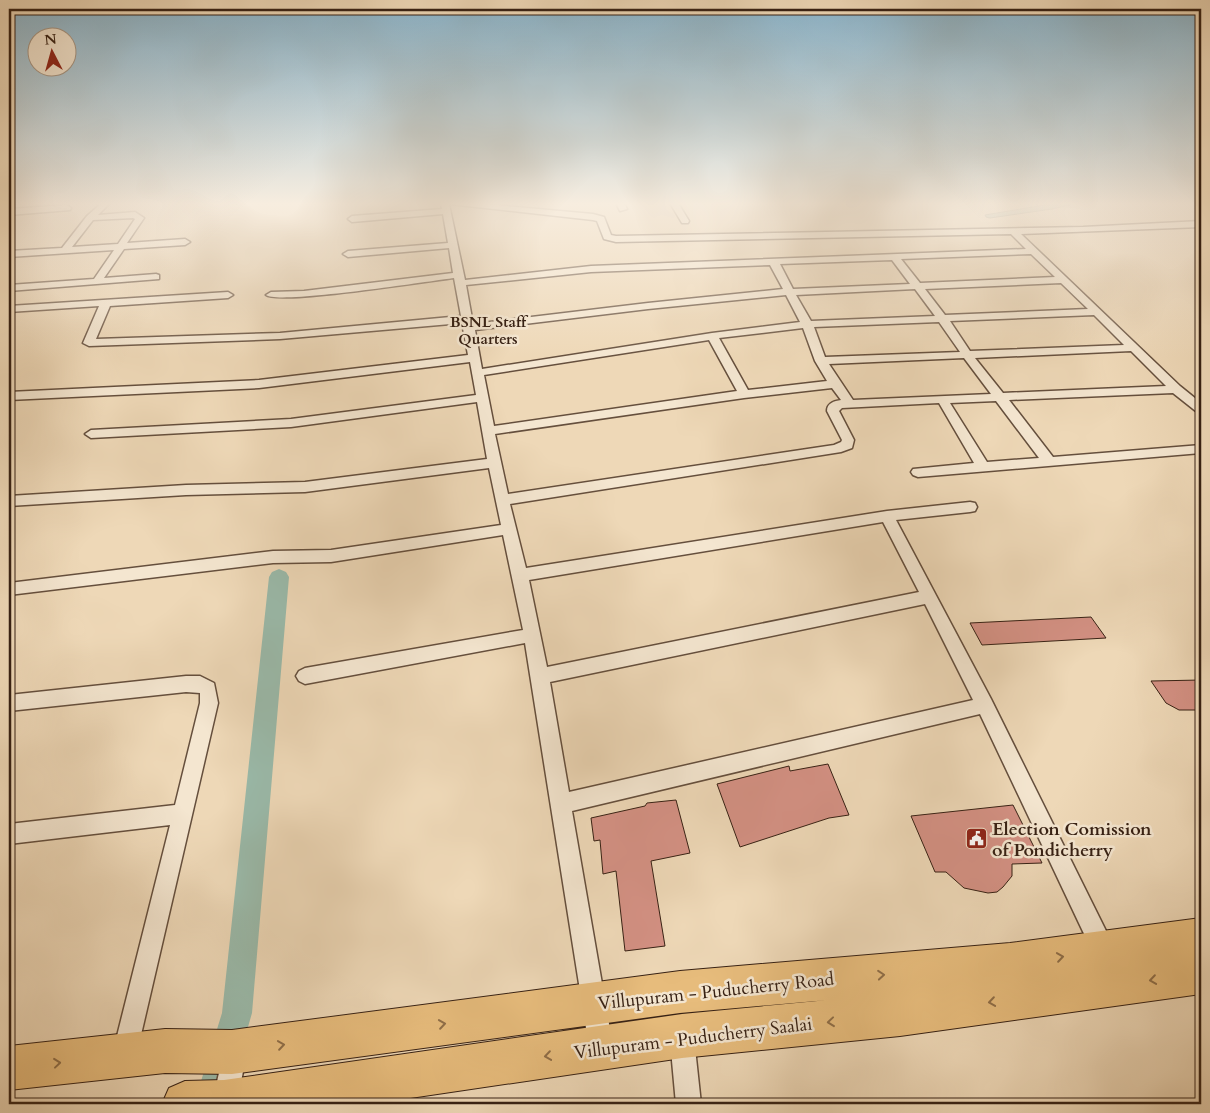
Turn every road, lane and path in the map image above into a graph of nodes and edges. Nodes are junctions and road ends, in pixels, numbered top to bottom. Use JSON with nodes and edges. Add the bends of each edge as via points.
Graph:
{"nodes":[{"id":1,"x":115,"y":255,"type":"edge"},
{"id":2,"x":454,"y":255,"type":"edge"},
{"id":3,"x":924,"y":255,"type":"edge"},
{"id":4,"x":1038,"y":255,"type":"edge"},
{"id":5,"x":894,"y":256,"type":"junction"},
{"id":6,"x":773,"y":261,"type":"junction"},
{"id":7,"x":156,"y":277,"type":"dead end"},
{"id":8,"x":459,"y":279,"type":"junction"},
{"id":9,"x":1064,"y":280,"type":"junction"},
{"id":10,"x":98,"y":281,"type":"junction"},
{"id":11,"x":917,"y":285,"type":"junction"},
{"id":12,"x":9,"y":288,"type":"edge"},
{"id":13,"x":788,"y":292,"type":"junction"},
{"id":14,"x":228,"y":294,"type":"dead end"},
{"id":15,"x":271,"y":295,"type":"dead end"},
{"id":16,"x":106,"y":303,"type":"junction"},
{"id":17,"x":9,"y":309,"type":"edge"},
{"id":18,"x":1097,"y":312,"type":"junction"},
{"id":19,"x":942,"y":318,"type":"junction"},
{"id":20,"x":467,"y":323,"type":"junction"},
{"id":21,"x":807,"y":324,"type":"junction"},
{"id":22,"x":712,"y":336,"type":"junction"},
{"id":23,"x":1134,"y":348,"type":"junction"},
{"id":24,"x":968,"y":356,"type":"junction"},
{"id":25,"x":821,"y":361,"type":"junction"},
{"id":26,"x":475,"y":366,"type":"junction"},
{"id":27,"x":835,"y":384,"type":"junction"},
{"id":28,"x":1176,"y":389,"type":"junction"},
{"id":29,"x":744,"y":394,"type":"junction"},
{"id":30,"x":9,"y":396,"type":"edge"},
{"id":31,"x":1001,"y":397,"type":"junction"},
{"id":32,"x":482,"y":398,"type":"junction"},
{"id":33,"x":942,"y":399,"type":"junction"},
{"id":34,"x":850,"y":404,"type":"junction"},
{"id":35,"x":1201,"y":409,"type":"edge"},
{"id":36,"x":489,"y":431,"type":"junction"},
{"id":37,"x":91,"y":434,"type":"dead end"},
{"id":38,"x":1201,"y":449,"type":"edge"},
{"id":39,"x":1049,"y":461,"type":"junction"},
{"id":40,"x":495,"y":463,"type":"junction"},
{"id":41,"x":983,"y":466,"type":"junction"},
{"id":42,"x":918,"y":472,"type":"dead end"},
{"id":43,"x":503,"y":500,"type":"junction"},
{"id":44,"x":9,"y":501,"type":"edge"},
{"id":45,"x":970,"y":507,"type":"dead end"},
{"id":46,"x":887,"y":516,"type":"junction"},
{"id":47,"x":510,"y":529,"type":"junction"},
{"id":48,"x":520,"y":575,"type":"junction"},
{"id":49,"x":9,"y":589,"type":"edge"},
{"id":50,"x":927,"y":597,"type":"junction"},
{"id":51,"x":532,"y":635,"type":"junction"},
{"id":52,"x":305,"y":676,"type":"dead end"},
{"id":53,"x":540,"y":676,"type":"junction"},
{"id":54,"x":9,"y":703,"type":"edge"},
{"id":55,"x":985,"y":705,"type":"junction"},
{"id":56,"x":560,"y":804,"type":"junction"},
{"id":57,"x":183,"y":814,"type":"junction"},
{"id":58,"x":9,"y":834,"type":"edge"},
{"id":59,"x":1201,"y":938,"type":"edge"},
{"id":60,"x":1104,"y":951,"type":"junction"},
{"id":61,"x":1201,"y":973,"type":"edge"},
{"id":62,"x":1031,"y":979,"type":"junction"},
{"id":63,"x":680,"y":992,"type":"junction"},
{"id":64,"x":595,"y":1004,"type":"junction"},
{"id":65,"x":682,"y":1036,"type":"junction"},
{"id":66,"x":601,"y":1048,"type":"junction"},
{"id":67,"x":233,"y":1052,"type":"junction"},
{"id":68,"x":144,"y":1054,"type":"junction"},
{"id":69,"x":9,"y":1068,"type":"edge"},
{"id":70,"x":214,"y":1104,"type":"edge"},
{"id":71,"x":689,"y":1104,"type":"edge"}],
"edges":[{"from":1,"to":10,"type":"street"},
{"from":2,"to":8,"type":"street"},
{"from":3,"to":5,"type":"street"},
{"from":4,"to":9,"type":"street"},
{"from":5,"to":6,"type":"street"},
{"from":5,"to":11,"type":"street"},
{"from":6,"to":8,"type":"street"},
{"from":6,"to":13,"type":"street"},
{"from":7,"to":10,"type":"street"},
{"from":8,"to":15,"type":"street"},
{"from":8,"to":20,"type":"street"},
{"from":9,"to":11,"type":"street"},
{"from":9,"to":18,"type":"street"},
{"from":10,"to":12,"type":"street"},
{"from":11,"to":13,"type":"street"},
{"from":11,"to":19,"type":"street"},
{"from":13,"to":20,"type":"street"},
{"from":13,"to":21,"type":"street"},
{"from":14,"to":16,"type":"street"},
{"from":16,"to":17,"type":"street"},
{"from":16,"to":20,"type":"street","via":[[89,343],[280,336]]},
{"from":18,"to":19,"type":"street"},
{"from":18,"to":23,"type":"street"},
{"from":19,"to":21,"type":"street"},
{"from":19,"to":24,"type":"street"},
{"from":20,"to":26,"type":"street"},
{"from":21,"to":22,"type":"street"},
{"from":21,"to":25,"type":"street"},
{"from":22,"to":26,"type":"street"},
{"from":22,"to":29,"type":"street"},
{"from":23,"to":24,"type":"street"},
{"from":23,"to":28,"type":"street"},
{"from":24,"to":25,"type":"street"},
{"from":24,"to":31,"type":"street"},
{"from":25,"to":27,"type":"street"},
{"from":26,"to":30,"type":"street","via":[[336,374],[227,386]]},
{"from":26,"to":32,"type":"street"},
{"from":27,"to":29,"type":"street"},
{"from":27,"to":34,"type":"street"},
{"from":28,"to":31,"type":"street"},
{"from":28,"to":35,"type":"street"},
{"from":29,"to":36,"type":"street"},
{"from":31,"to":33,"type":"street"},
{"from":31,"to":39,"type":"street"},
{"from":32,"to":36,"type":"street"},
{"from":32,"to":37,"type":"street","via":[[291,423]]},
{"from":33,"to":34,"type":"street"},
{"from":33,"to":41,"type":"street"},
{"from":34,"to":43,"type":"street","via":[[833,407],[848,440],[847,445],[836,449]]},
{"from":36,"to":40,"type":"street"},
{"from":38,"to":39,"type":"street"},
{"from":39,"to":41,"type":"street"},
{"from":40,"to":43,"type":"street"},
{"from":40,"to":44,"type":"street","via":[[305,487],[186,490]]},
{"from":41,"to":42,"type":"street"},
{"from":43,"to":47,"type":"street"},
{"from":45,"to":46,"type":"street"},
{"from":46,"to":48,"type":"street"},
{"from":46,"to":50,"type":"street"},
{"from":47,"to":48,"type":"street"},
{"from":47,"to":49,"type":"street","via":[[331,556],[273,557]]},
{"from":48,"to":51,"type":"street"},
{"from":50,"to":53,"type":"street"},
{"from":50,"to":55,"type":"street"},
{"from":51,"to":52,"type":"street"},
{"from":51,"to":53,"type":"street"},
{"from":53,"to":56,"type":"street"},
{"from":54,"to":57,"type":"street","via":[[186,684],[200,684],[208,689],[209,703]]},
{"from":55,"to":56,"type":"street"},
{"from":55,"to":60,"type":"street"},
{"from":56,"to":64,"type":"street"},
{"from":57,"to":58,"type":"street"},
{"from":57,"to":68,"type":"street"},
{"from":59,"to":60,"type":"highway","name":"Villupuram - Puducherry Road"},
{"from":62,"to":60,"type":"highway","name":"Villupuram - Puducherry Road","one_way":true},
{"from":61,"to":62,"type":"highway","name":"Villupuram - Puducherry Saalai","one_way":true},
{"from":63,"to":62,"type":"highway","name":"Villupuram - Puducherry Road","one_way":true},
{"from":62,"to":65,"type":"highway","name":"Villupuram - Puducherry Saalai","one_way":true,"via":[[900,1015]]},
{"from":63,"to":64,"type":"highway","name":"Villupuram - Puducherry Road"},
{"from":63,"to":65,"type":"street"},
{"from":64,"to":66,"type":"street"},
{"from":67,"to":64,"type":"highway","name":"Villupuram - Puducherry Road","one_way":true},
{"from":65,"to":66,"type":"highway","name":"Villupuram - Puducherry Saalai"},
{"from":65,"to":71,"type":"street"},
{"from":66,"to":70,"type":"highway","name":"Villupuram - Puducherry Saalai","one_way":true},
{"from":67,"to":68,"type":"highway"},
{"from":67,"to":70,"type":"street"},
{"from":69,"to":68,"type":"highway","one_way":true}]}
